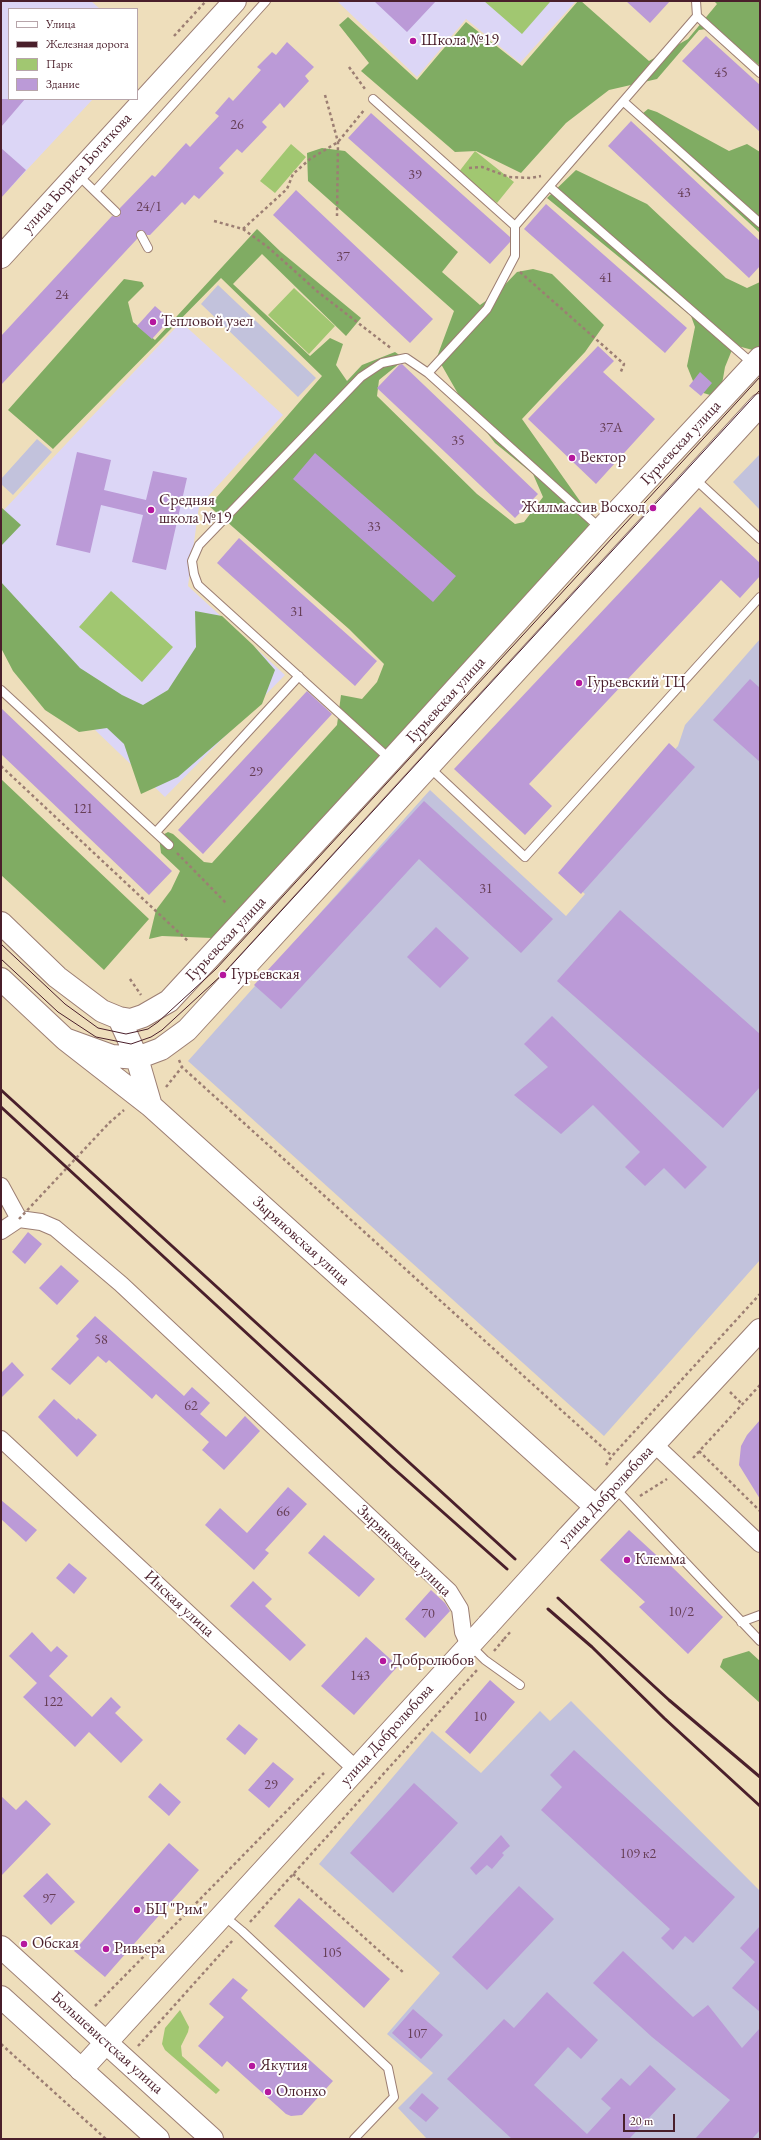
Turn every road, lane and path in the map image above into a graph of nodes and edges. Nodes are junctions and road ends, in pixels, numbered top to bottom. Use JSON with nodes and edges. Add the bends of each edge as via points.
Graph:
{"nodes":[{"id":1,"x":235,"y":1,"type":"edge"},
{"id":2,"x":266,"y":1,"type":"edge"},
{"id":3,"x":696,"y":1,"type":"edge"},
{"id":4,"x":697,"y":16,"type":"junction"},
{"id":5,"x":349,"y":67,"type":"dead end"},
{"id":6,"x":760,"y":73,"type":"edge"},
{"id":7,"x":325,"y":95,"type":"dead end"},
{"id":8,"x":373,"y":99,"type":"junction"},
{"id":9,"x":624,"y":102,"type":"junction"},
{"id":10,"x":338,"y":142,"type":"junction"},
{"id":11,"x":450,"y":168,"type":"junction"},
{"id":12,"x":563,"y":172,"type":"junction"},
{"id":13,"x":77,"y":174,"type":"junction"},
{"id":14,"x":550,"y":186,"type":"junction"},
{"id":15,"x":95,"y":191,"type":"junction"},
{"id":16,"x":116,"y":212,"type":"dead end"},
{"id":17,"x":337,"y":216,"type":"dead end"},
{"id":18,"x":214,"y":221,"type":"dead end"},
{"id":19,"x":760,"y":223,"type":"edge"},
{"id":20,"x":515,"y":226,"type":"junction"},
{"id":21,"x":243,"y":228,"type":"junction"},
{"id":22,"x":141,"y":235,"type":"dead end"},
{"id":23,"x":148,"y":248,"type":"dead end"},
{"id":24,"x":1,"y":257,"type":"edge"},
{"id":25,"x":511,"y":264,"type":"junction"},
{"id":26,"x":406,"y":358,"type":"junction"},
{"id":27,"x":757,"y":362,"type":"edge"},
{"id":28,"x":428,"y":373,"type":"junction"},
{"id":29,"x":620,"y":374,"type":"dead end"},
{"id":30,"x":760,"y":405,"type":"edge"},
{"id":31,"x":693,"y":477,"type":"junction"},
{"id":32,"x":601,"y":529,"type":"junction"},
{"id":33,"x":760,"y":539,"type":"edge"},
{"id":34,"x":760,"y":597,"type":"edge"},
{"id":35,"x":299,"y":676,"type":"junction"},
{"id":36,"x":1,"y":690,"type":"edge"},
{"id":37,"x":391,"y":760,"type":"junction"},
{"id":38,"x":1,"y":766,"type":"edge"},
{"id":39,"x":429,"y":767,"type":"junction"},
{"id":40,"x":156,"y":832,"type":"junction"},
{"id":41,"x":169,"y":845,"type":"joint"},
{"id":42,"x":226,"y":903,"type":"dead end"},
{"id":43,"x":1,"y":923,"type":"edge"},
{"id":44,"x":189,"y":942,"type":"dead end"},
{"id":45,"x":130,"y":979,"type":"dead end"},
{"id":46,"x":1,"y":980,"type":"edge"},
{"id":47,"x":153,"y":1012,"type":"junction"},
{"id":48,"x":119,"y":1018,"type":"junction"},
{"id":49,"x":65,"y":1039,"type":"junction"},
{"id":50,"x":170,"y":1043,"type":"junction"},
{"id":51,"x":137,"y":1058,"type":"junction"},
{"id":52,"x":151,"y":1106,"type":"junction"},
{"id":53,"x":109,"y":1123,"type":"dead end"},
{"id":54,"x":1,"y":1186,"type":"edge"},
{"id":55,"x":19,"y":1219,"type":"junction"},
{"id":56,"x":1,"y":1231,"type":"edge"},
{"id":57,"x":760,"y":1294,"type":"edge"},
{"id":58,"x":760,"y":1330,"type":"edge"},
{"id":59,"x":1,"y":1439,"type":"edge"},
{"id":60,"x":654,"y":1444,"type":"junction"},
{"id":61,"x":699,"y":1451,"type":"dead end"},
{"id":62,"x":612,"y":1456,"type":"junction"},
{"id":63,"x":604,"y":1467,"type":"dead end"},
{"id":64,"x":614,"y":1488,"type":"junction"},
{"id":65,"x":596,"y":1507,"type":"junction"},
{"id":66,"x":760,"y":1510,"type":"edge"},
{"id":67,"x":760,"y":1544,"type":"edge"},
{"id":68,"x":760,"y":1615,"type":"edge"},
{"id":69,"x":742,"y":1622,"type":"junction"},
{"id":70,"x":504,"y":1640,"type":"dead end"},
{"id":71,"x":760,"y":1641,"type":"edge"},
{"id":72,"x":470,"y":1645,"type":"junction"},
{"id":73,"x":485,"y":1660,"type":"junction"},
{"id":74,"x":520,"y":1685,"type":"dead end"},
{"id":75,"x":349,"y":1762,"type":"junction"},
{"id":76,"x":293,"y":1874,"type":"junction"},
{"id":77,"x":223,"y":1915,"type":"junction"},
{"id":78,"x":242,"y":1931,"type":"junction"},
{"id":79,"x":1,"y":1947,"type":"edge"},
{"id":80,"x":404,"y":1972,"type":"dead end"},
{"id":81,"x":1,"y":1997,"type":"edge"},
{"id":82,"x":93,"y":2008,"type":"dead end"},
{"id":83,"x":1,"y":2044,"type":"edge"},
{"id":84,"x":105,"y":2044,"type":"junction"},
{"id":85,"x":138,"y":2046,"type":"dead end"},
{"id":86,"x":81,"y":2070,"type":"junction"},
{"id":87,"x":106,"y":2139,"type":"edge"},
{"id":88,"x":158,"y":2139,"type":"edge"},
{"id":89,"x":212,"y":2139,"type":"edge"},
{"id":90,"x":354,"y":2139,"type":"edge"}],
"edges":[{"from":1,"to":13,"type":"main road","name":"улица Бориса Богаткова"},
{"from":2,"to":15,"type":"lane"},
{"from":3,"to":4,"type":"lane"},
{"from":4,"to":6,"type":"lane"},
{"from":4,"to":9,"type":"lane"},
{"from":5,"to":8,"type":"path"},
{"from":7,"to":10,"type":"path"},
{"from":8,"to":10,"type":"path"},
{"from":8,"to":11,"type":"lane"},
{"from":9,"to":12,"type":"lane"},
{"from":9,"to":19,"type":"lane"},
{"from":10,"to":17,"type":"path"},
{"from":10,"to":21,"type":"path","via":[[310,158],[293,174],[287,188]]},
{"from":11,"to":12,"type":"path","via":[[482,167],[509,176],[531,178]]},
{"from":11,"to":20,"type":"lane"},
{"from":12,"to":14,"type":"lane"},
{"from":13,"to":15,"type":"lane"},
{"from":13,"to":24,"type":"main road","name":"улица Бориса Богаткова"},
{"from":14,"to":20,"type":"lane"},
{"from":14,"to":27,"type":"lane"},
{"from":15,"to":16,"type":"lane"},
{"from":18,"to":21,"type":"path"},
{"from":20,"to":25,"type":"lane","via":[[515,256]]},
{"from":21,"to":26,"type":"path","via":[[318,292]]},
{"from":22,"to":23,"type":"lane"},
{"from":25,"to":28,"type":"lane","via":[[487,309]]},
{"from":25,"to":29,"type":"path","via":[[624,364]]},
{"from":26,"to":28,"type":"lane"},
{"from":26,"to":35,"type":"lane","via":[[382,363],[361,377],[199,545],[192,561],[198,585]]},
{"from":27,"to":32,"type":"main road","name":"Гурьевская улица"},
{"from":28,"to":32,"type":"lane"},
{"from":30,"to":31,"type":"main road","name":"Гурьевская улица"},
{"from":31,"to":33,"type":"lane"},
{"from":31,"to":39,"type":"main road","name":"Гурьевская улица"},
{"from":32,"to":37,"type":"main road","name":"Гурьевская улица"},
{"from":34,"to":39,"type":"lane","via":[[525,857]]},
{"from":35,"to":37,"type":"lane"},
{"from":35,"to":40,"type":"lane"},
{"from":36,"to":40,"type":"lane"},
{"from":37,"to":47,"type":"main road","name":"Гурьевская улица","via":[[169,1001]]},
{"from":38,"to":44,"type":"path"},
{"from":39,"to":50,"type":"main road","name":"Гурьевская улица","via":[[197,1021]]},
{"from":40,"to":41,"type":"lane"},
{"from":41,"to":42,"type":"path"},
{"from":43,"to":48,"type":"main road","via":[[57,977],[102,1011]]},
{"from":45,"to":47,"type":"path"},
{"from":46,"to":49,"type":"main road","name":"Зыряновская улица"},
{"from":47,"to":48,"type":"main road","name":"Гурьевская улица","via":[[132,1020]]},
{"from":48,"to":51,"type":"main road"},
{"from":49,"to":51,"type":"main road","via":[[112,1056]]},
{"from":49,"to":52,"type":"main road","name":"Зыряновская улица"},
{"from":50,"to":51,"type":"main road","name":"Гурьевская улица","via":[[149,1055]]},
{"from":50,"to":62,"type":"path","via":[[182,1067]]},
{"from":51,"to":52,"type":"main road"},
{"from":52,"to":65,"type":"main road","name":"Зыряновская улица"},
{"from":53,"to":55,"type":"path","bridge":true},
{"from":54,"to":55,"type":"street"},
{"from":55,"to":56,"type":"street"},
{"from":55,"to":72,"type":"street","name":"Зыряновская улица","via":[[42,1222],[54,1228],[120,1284],[443,1585],[460,1610],[463,1632]]},
{"from":57,"to":62,"type":"path"},
{"from":58,"to":60,"type":"main road","name":"улица Добролюбова"},
{"from":59,"to":75,"type":"street","name":"Инская улица"},
{"from":60,"to":64,"type":"main road","name":"улица Добролюбова"},
{"from":60,"to":67,"type":"street"},
{"from":61,"to":66,"type":"path"},
{"from":62,"to":63,"type":"path"},
{"from":64,"to":65,"type":"main road","name":"улица Добролюбова"},
{"from":64,"to":69,"type":"lane"},
{"from":65,"to":72,"type":"main road","name":"улица Добролюбова","bridge":true},
{"from":68,"to":69,"type":"lane"},
{"from":69,"to":71,"type":"lane"},
{"from":70,"to":73,"type":"path"},
{"from":72,"to":73,"type":"lane"},
{"from":72,"to":75,"type":"main road","name":"улица Добролюбова"},
{"from":73,"to":74,"type":"lane"},
{"from":73,"to":76,"type":"path"},
{"from":75,"to":77,"type":"main road","name":"улица Добролюбова"},
{"from":75,"to":82,"type":"path"},
{"from":76,"to":78,"type":"path"},
{"from":76,"to":80,"type":"path"},
{"from":77,"to":78,"type":"lane"},
{"from":77,"to":84,"type":"main road","name":"улица Добролюбова"},
{"from":78,"to":85,"type":"path"},
{"from":78,"to":90,"type":"lane","via":[[388,2068],[394,2097]]},
{"from":79,"to":84,"type":"main road","name":"Большевистская улица"},
{"from":81,"to":86,"type":"main road"},
{"from":83,"to":87,"type":"path"},
{"from":84,"to":86,"type":"main road","name":"улица Добролюбова"},
{"from":84,"to":89,"type":"main road","name":"Большевистская улица"},
{"from":86,"to":88,"type":"main road"}]}
